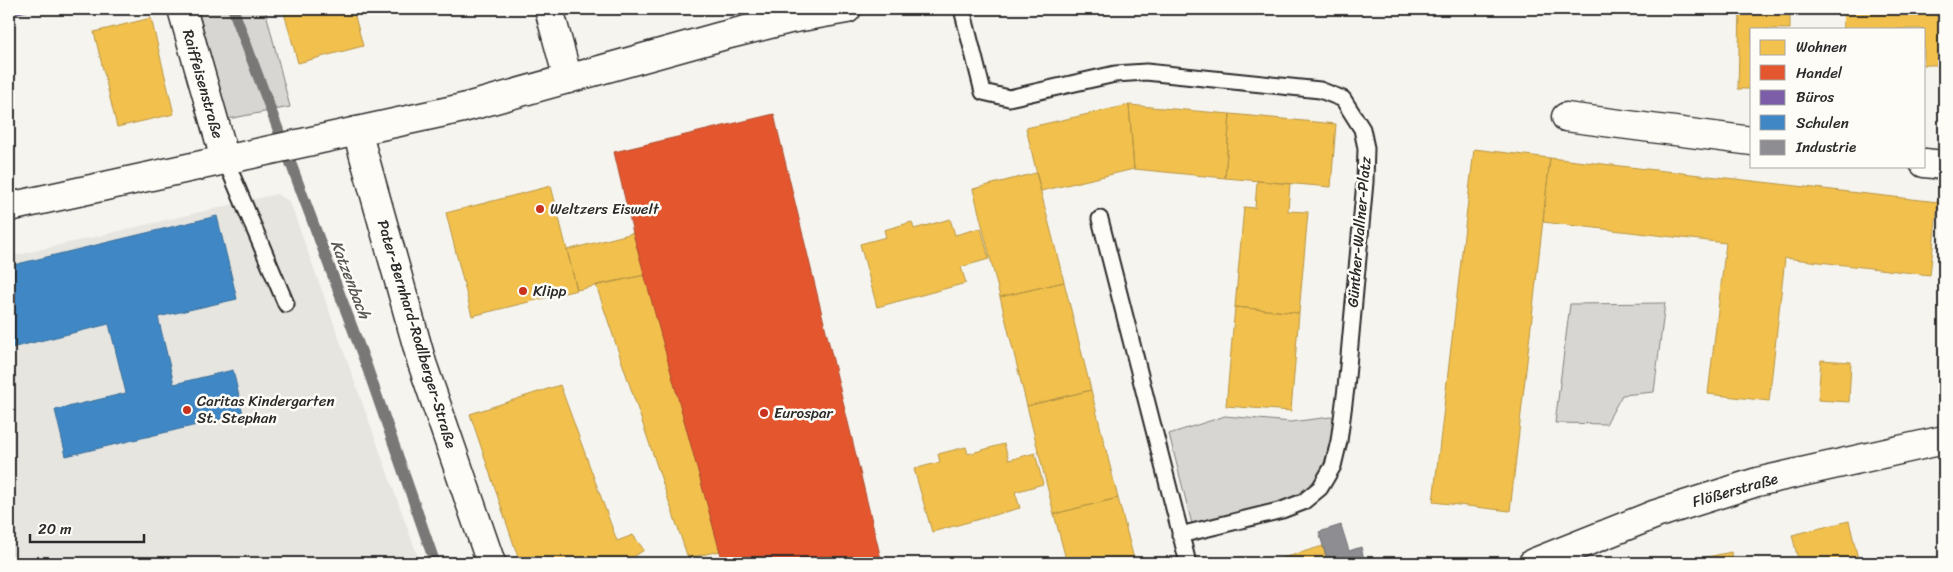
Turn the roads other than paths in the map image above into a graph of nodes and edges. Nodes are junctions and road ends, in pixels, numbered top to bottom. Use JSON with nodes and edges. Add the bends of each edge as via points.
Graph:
{"nodes":[{"id":1,"x":182,"y":9,"type":"edge"},
{"id":2,"x":549,"y":9,"type":"edge"},
{"id":3,"x":816,"y":9,"type":"edge"},
{"id":4,"x":847,"y":9,"type":"edge"},
{"id":5,"x":962,"y":9,"type":"edge"},
{"id":6,"x":790,"y":19,"type":"junction"},
{"id":7,"x":568,"y":79,"type":"junction"},
{"id":8,"x":1566,"y":117,"type":"dead end"},
{"id":9,"x":357,"y":131,"type":"junction"},
{"id":10,"x":1750,"y":141,"type":"edge"},
{"id":11,"x":224,"y":159,"type":"junction"},
{"id":12,"x":1926,"y":163,"type":"edge"},
{"id":13,"x":1944,"y":166,"type":"edge"},
{"id":14,"x":9,"y":207,"type":"edge"},
{"id":15,"x":1100,"y":220,"type":"dead end"},
{"id":16,"x":286,"y":304,"type":"dead end"},
{"id":17,"x":1944,"y":440,"type":"edge"},
{"id":18,"x":1180,"y":535,"type":"junction"},
{"id":19,"x":491,"y":563,"type":"edge"},
{"id":20,"x":1188,"y":563,"type":"edge"},
{"id":21,"x":1533,"y":563,"type":"edge"}],
"edges":[{"from":1,"to":11,"type":"street","name":"Raiffeisenstraße"},
{"from":2,"to":7,"type":"street"},
{"from":3,"to":6,"type":"street"},
{"from":4,"to":6,"type":"street"},
{"from":5,"to":18,"type":"lane","name":"Günther-Wallner-Platz","via":[[983,92],[1009,98],[1115,74],[1146,72],[1205,77],[1320,90],[1343,99],[1362,129],[1366,148],[1365,182],[1346,388],[1333,466],[1320,488],[1303,502]]},
{"from":6,"to":7,"type":"street"},
{"from":7,"to":9,"type":"street","via":[[463,108]]},
{"from":8,"to":10,"type":"street"},
{"from":9,"to":11,"type":"street"},
{"from":9,"to":19,"type":"street","name":"Pater-Bernhard-Rodlberger-Straße","via":[[422,364]]},
{"from":11,"to":14,"type":"street"},
{"from":11,"to":16,"type":"lane"},
{"from":12,"to":13,"type":"street"},
{"from":15,"to":18,"type":"lane"},
{"from":17,"to":21,"type":"street","name":"Flößerstraße","via":[[1757,482],[1656,514]]},
{"from":18,"to":20,"type":"lane"}]}
